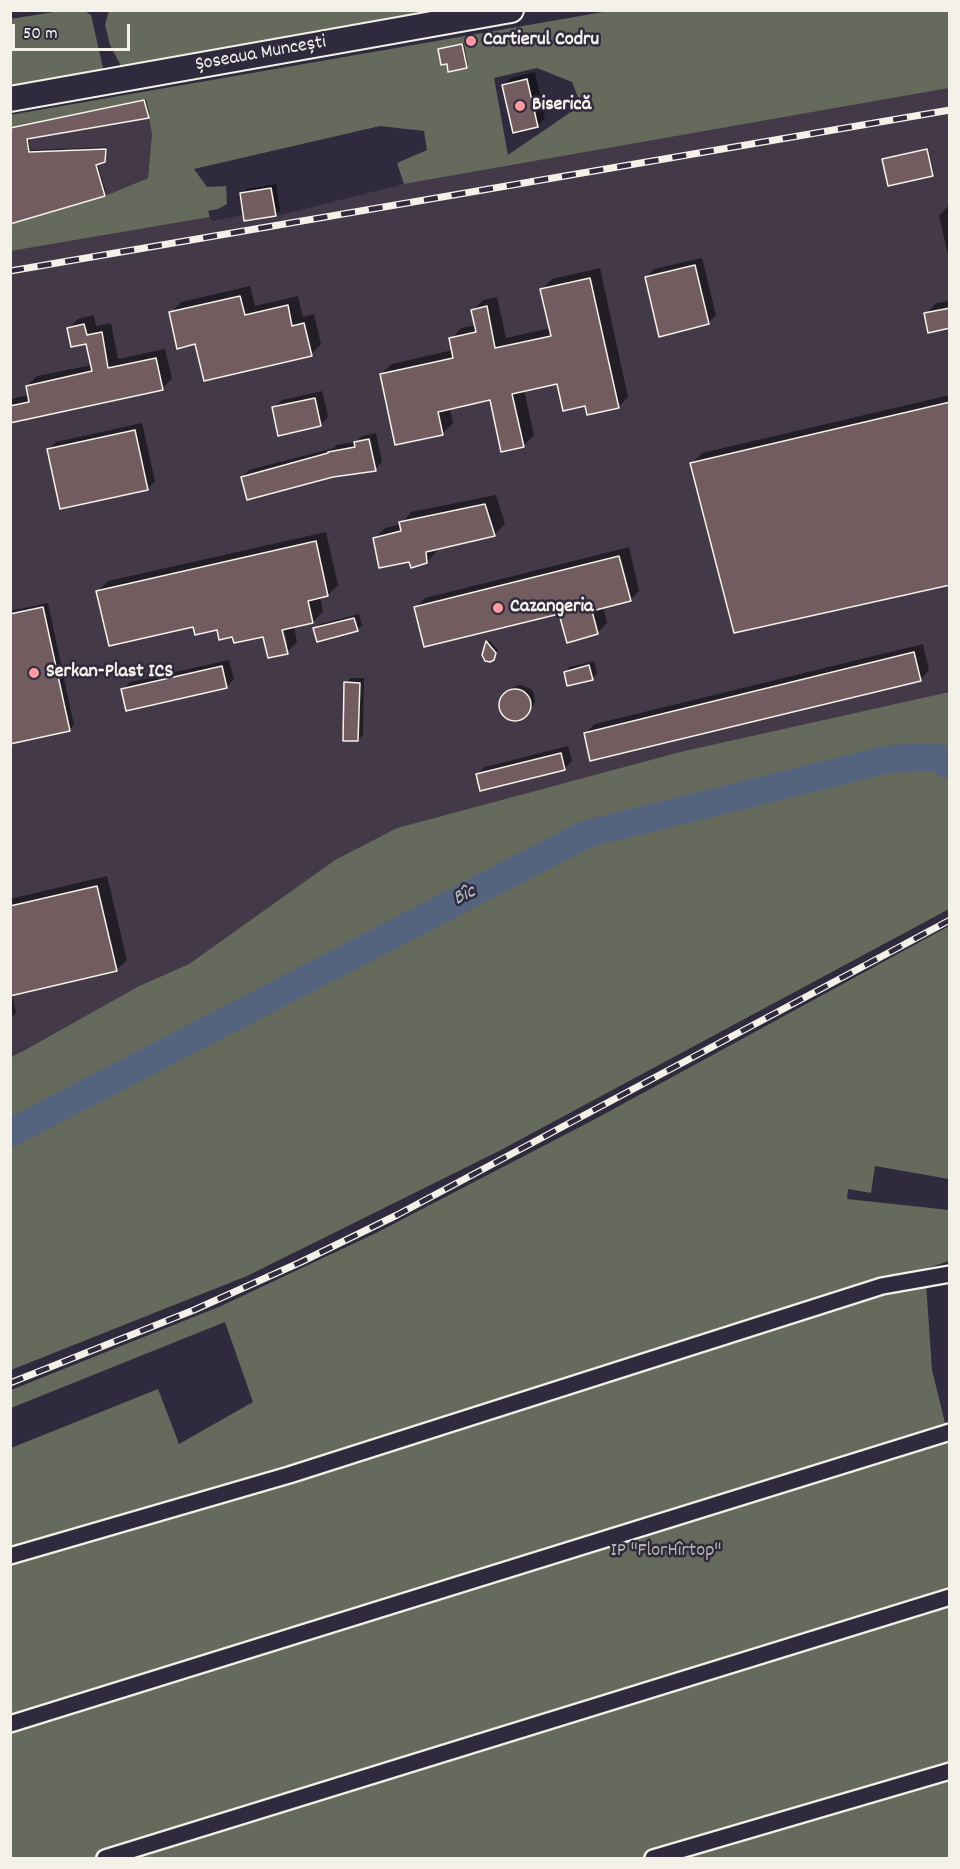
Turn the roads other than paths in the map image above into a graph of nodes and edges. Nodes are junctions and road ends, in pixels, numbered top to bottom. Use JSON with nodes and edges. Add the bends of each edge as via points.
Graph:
{"nodes":[{"id":1,"x":511,"y":10,"type":"edge"},
{"id":2,"x":10,"y":99,"type":"edge"},
{"id":3,"x":950,"y":1274,"type":"edge"},
{"id":4,"x":950,"y":1432,"type":"edge"},
{"id":5,"x":10,"y":1556,"type":"edge"},
{"id":6,"x":950,"y":1597,"type":"edge"},
{"id":7,"x":10,"y":1724,"type":"edge"},
{"id":8,"x":950,"y":1771,"type":"edge"},
{"id":9,"x":105,"y":1858,"type":"edge"},
{"id":10,"x":653,"y":1858,"type":"edge"}],
"edges":[{"from":1,"to":2,"type":"main road","name":"Șoseaua Muncești"},
{"from":3,"to":5,"type":"street","via":[[882,1286],[289,1474]]},
{"from":4,"to":7,"type":"street"},
{"from":6,"to":9,"type":"street"},
{"from":8,"to":10,"type":"street"}]}
